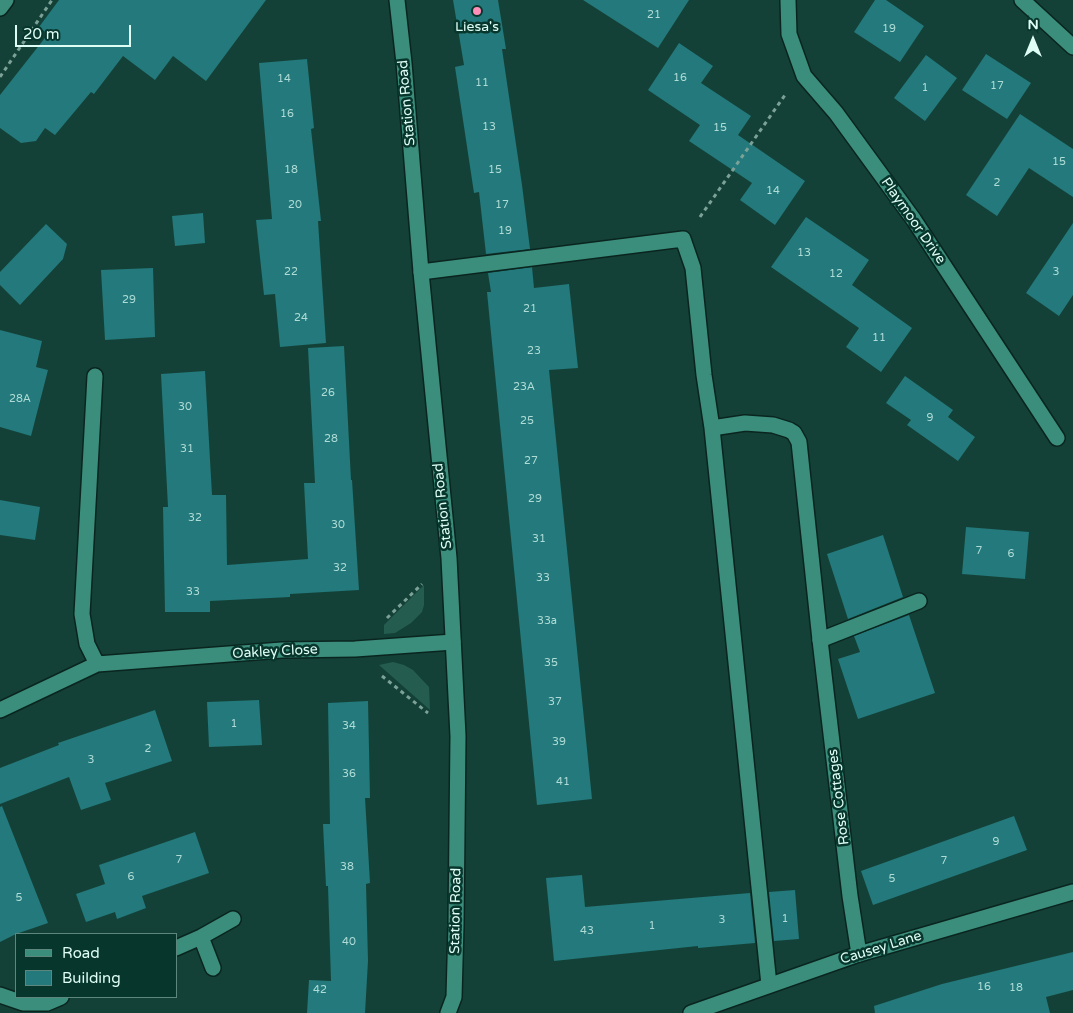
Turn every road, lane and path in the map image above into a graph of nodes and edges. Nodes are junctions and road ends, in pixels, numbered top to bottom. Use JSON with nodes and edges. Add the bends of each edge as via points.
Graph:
{"nodes":[{"id":1,"x":6,"y":0,"type":"edge"},
{"id":2,"x":52,"y":0,"type":"edge"},
{"id":3,"x":397,"y":0,"type":"edge"},
{"id":4,"x":788,"y":0,"type":"edge"},
{"id":5,"x":1022,"y":0,"type":"edge"},
{"id":6,"x":0,"y":8,"type":"edge"},
{"id":7,"x":1073,"y":47,"type":"edge"},
{"id":8,"x":0,"y":76,"type":"edge"},
{"id":9,"x":804,"y":76,"type":"junction"},
{"id":10,"x":683,"y":240,"type":"junction"},
{"id":11,"x":421,"y":272,"type":"junction"},
{"id":12,"x":95,"y":376,"type":"dead end"},
{"id":13,"x":712,"y":428,"type":"junction"},
{"id":14,"x":1057,"y":438,"type":"dead end"},
{"id":15,"x":919,"y":601,"type":"dead end"},
{"id":16,"x":820,"y":640,"type":"junction"},
{"id":17,"x":453,"y":642,"type":"junction"},
{"id":18,"x":97,"y":664,"type":"junction"},
{"id":19,"x":0,"y":710,"type":"edge"},
{"id":20,"x":1073,"y":892,"type":"edge"},
{"id":21,"x":233,"y":919,"type":"dead end"},
{"id":22,"x":200,"y":938,"type":"junction"},
{"id":23,"x":178,"y":947,"type":"edge"},
{"id":24,"x":859,"y":954,"type":"junction"},
{"id":25,"x":213,"y":968,"type":"dead end"},
{"id":26,"x":769,"y":985,"type":"junction"},
{"id":27,"x":0,"y":995,"type":"edge"},
{"id":28,"x":58,"y":998,"type":"edge"},
{"id":29,"x":448,"y":1013,"type":"edge"},
{"id":30,"x":691,"y":1013,"type":"edge"}],
"edges":[{"from":1,"to":6,"type":"street"},
{"from":2,"to":8,"type":"path"},
{"from":3,"to":11,"type":"street","name":"Station Road"},
{"from":4,"to":9,"type":"street","name":"Playmoor Drive","via":[[789,34]]},
{"from":5,"to":7,"type":"street"},
{"from":9,"to":10,"type":"path","via":[[786,94]]},
{"from":9,"to":14,"type":"street","name":"Playmoor Drive","via":[[836,113],[914,220]]},
{"from":10,"to":11,"type":"street"},
{"from":10,"to":13,"type":"street","via":[[693,268]]},
{"from":11,"to":17,"type":"street","name":"Station Road","via":[[449,558]]},
{"from":12,"to":18,"type":"street","via":[[82,614],[87,644]]},
{"from":13,"to":16,"type":"street","name":"Rose Cottages","via":[[760,423],[783,427],[796,436]]},
{"from":13,"to":26,"type":"street"},
{"from":15,"to":16,"type":"street"},
{"from":16,"to":24,"type":"street","name":"Rose Cottages"},
{"from":17,"to":18,"type":"street","name":"Oakley Close","via":[[282,650]]},
{"from":17,"to":29,"type":"street","name":"Station Road","via":[[458,736],[457,885],[454,997]]},
{"from":18,"to":19,"type":"street","name":"Oakley Close"},
{"from":20,"to":24,"type":"street","name":"Causey Lane"},
{"from":21,"to":22,"type":"street"},
{"from":22,"to":23,"type":"street"},
{"from":22,"to":25,"type":"street"},
{"from":24,"to":26,"type":"street","name":"Causey Lane"},
{"from":26,"to":30,"type":"street","name":"Causey Lane"},
{"from":27,"to":28,"type":"street","via":[[23,1003],[47,1003]]}]}
